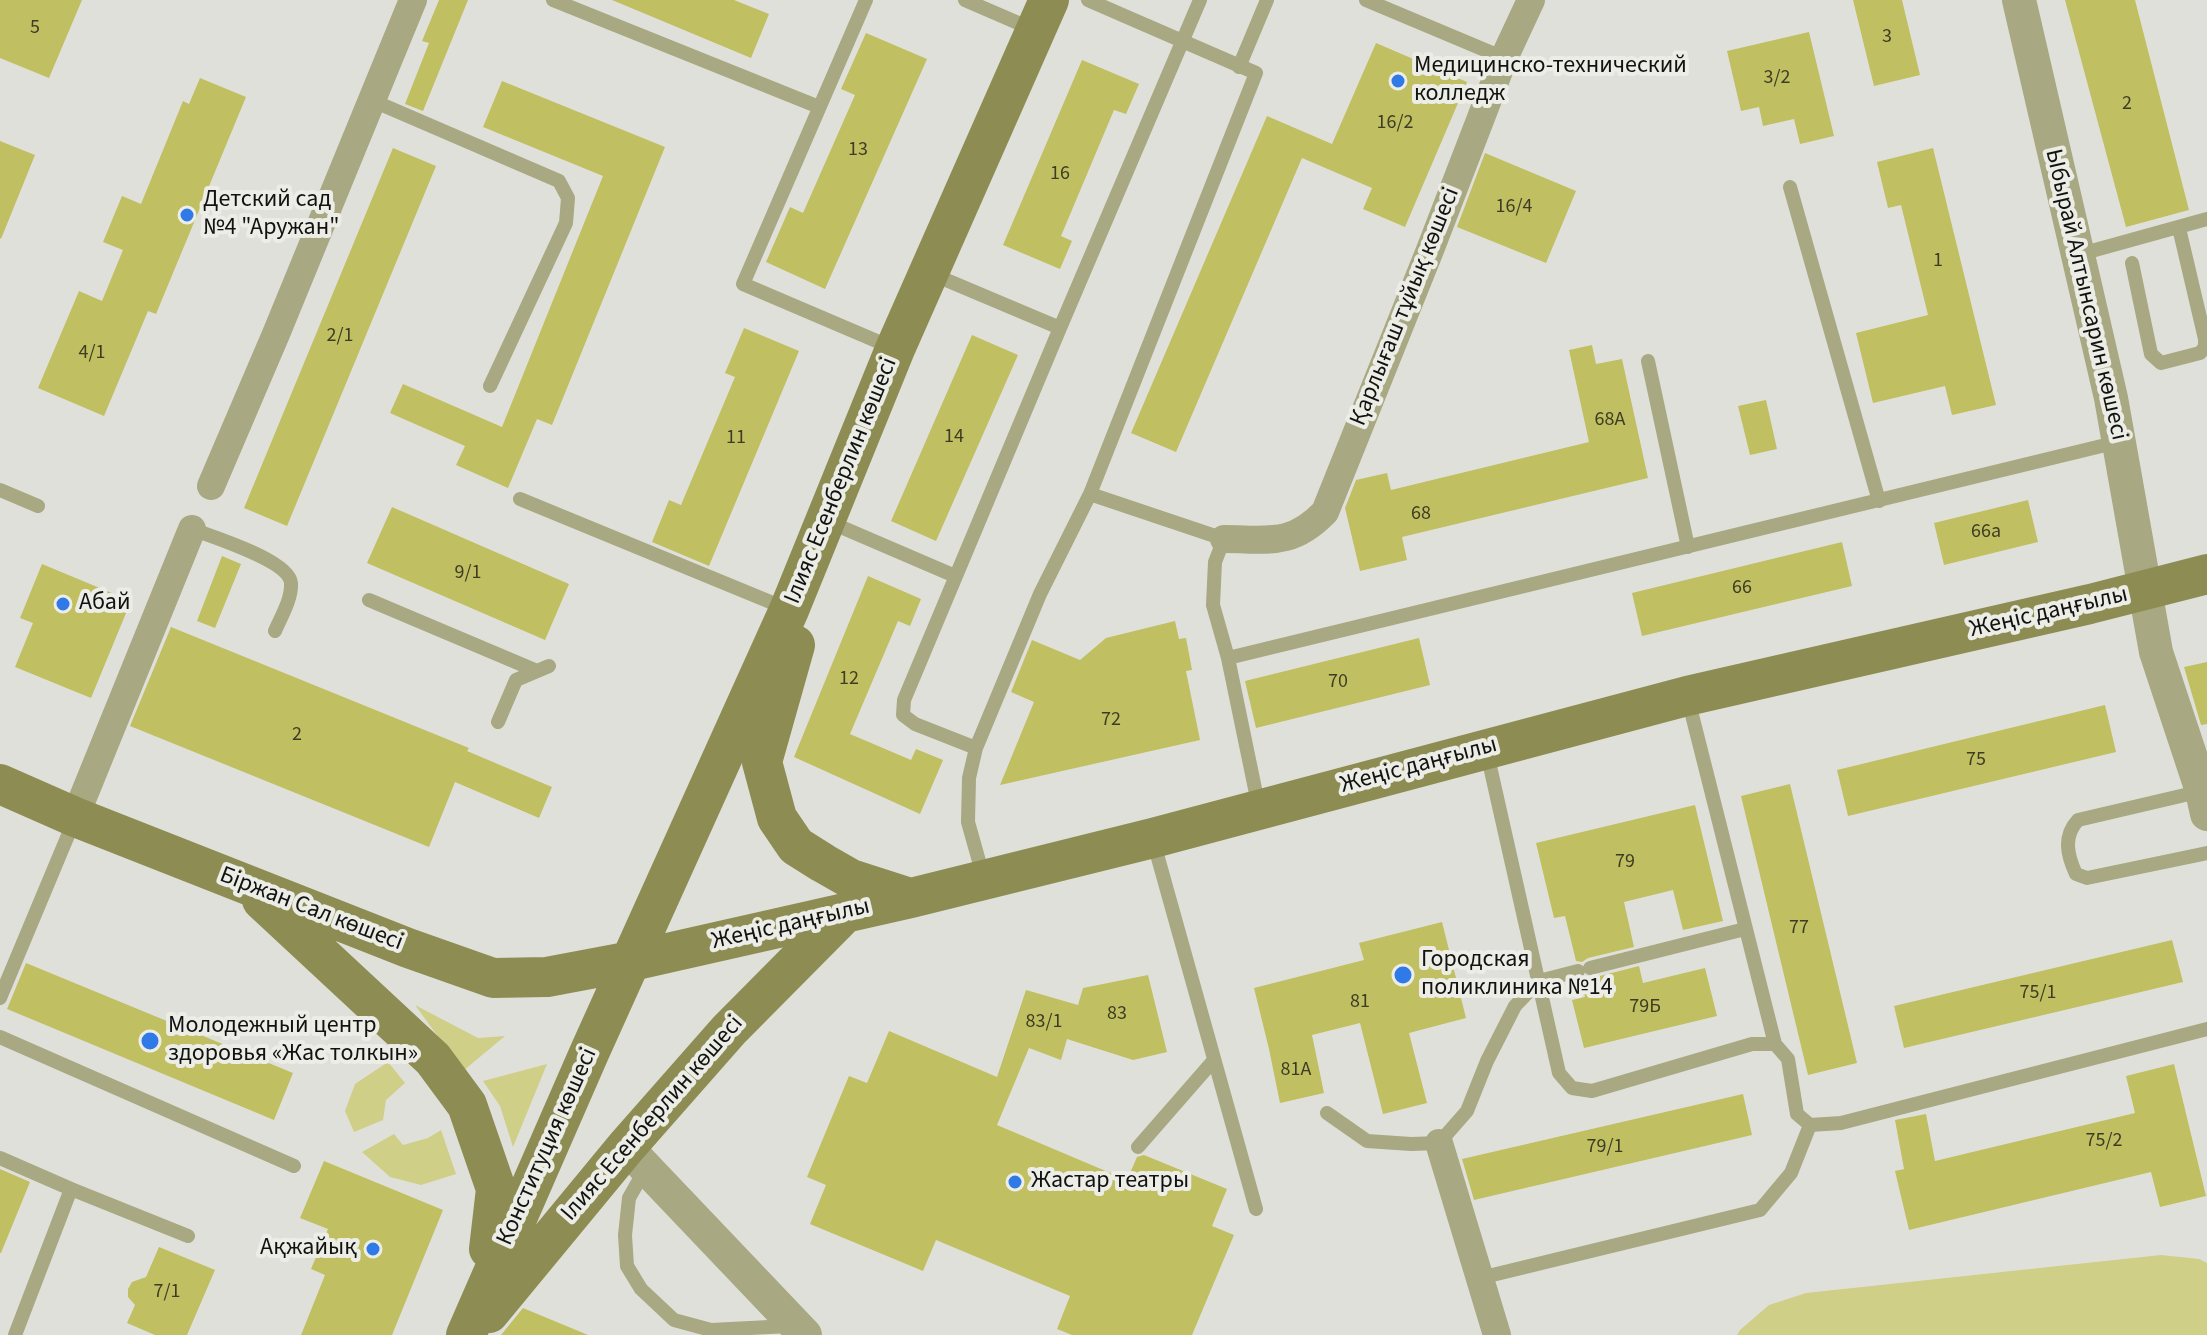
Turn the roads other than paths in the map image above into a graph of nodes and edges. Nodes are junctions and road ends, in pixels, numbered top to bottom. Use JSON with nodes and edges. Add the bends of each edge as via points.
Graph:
{"nodes":[{"id":1,"x":553,"y":0,"type":"edge"},
{"id":2,"x":866,"y":0,"type":"edge"},
{"id":3,"x":965,"y":0,"type":"edge"},
{"id":4,"x":1088,"y":0,"type":"edge"},
{"id":5,"x":1200,"y":0,"type":"edge"},
{"id":6,"x":1267,"y":0,"type":"edge"},
{"id":7,"x":1366,"y":0,"type":"edge"},
{"id":8,"x":1531,"y":0,"type":"edge"},
{"id":9,"x":2019,"y":0,"type":"edge"},
{"id":10,"x":404,"y":3,"type":"edge"},
{"id":11,"x":1042,"y":15,"type":"edge"},
{"id":12,"x":1183,"y":41,"type":"junction"},
{"id":13,"x":1504,"y":58,"type":"junction"},
{"id":14,"x":1239,"y":67,"type":"junction"},
{"id":15,"x":371,"y":100,"type":"junction"},
{"id":16,"x":819,"y":107,"type":"junction"},
{"id":17,"x":1790,"y":187,"type":"dead end"},
{"id":18,"x":2207,"y":219,"type":"edge"},
{"id":19,"x":2179,"y":228,"type":"junction"},
{"id":20,"x":2076,"y":255,"type":"junction"},
{"id":21,"x":2132,"y":263,"type":"dead end"},
{"id":22,"x":929,"y":273,"type":"junction"},
{"id":23,"x":1060,"y":328,"type":"junction"},
{"id":24,"x":895,"y":349,"type":"junction"},
{"id":25,"x":1648,"y":361,"type":"dead end"},
{"id":26,"x":490,"y":386,"type":"dead end"},
{"id":27,"x":2119,"y":441,"type":"junction"},
{"id":28,"x":211,"y":486,"type":"dead end"},
{"id":29,"x":0,"y":490,"type":"edge"},
{"id":30,"x":1090,"y":494,"type":"junction"},
{"id":31,"x":520,"y":499,"type":"dead end"},
{"id":32,"x":1879,"y":501,"type":"junction"},
{"id":33,"x":38,"y":506,"type":"dead end"},
{"id":34,"x":192,"y":529,"type":"joint"},
{"id":35,"x":824,"y":529,"type":"junction"},
{"id":36,"x":1224,"y":539,"type":"junction"},
{"id":37,"x":1688,"y":547,"type":"junction"},
{"id":38,"x":2207,"y":574,"type":"edge"},
{"id":39,"x":955,"y":576,"type":"junction"},
{"id":40,"x":2144,"y":591,"type":"junction"},
{"id":41,"x":369,"y":600,"type":"dead end"},
{"id":42,"x":789,"y":610,"type":"junction"},
{"id":43,"x":275,"y":631,"type":"dead end"},
{"id":44,"x":1228,"y":658,"type":"junction"},
{"id":45,"x":1687,"y":696,"type":"junction"},
{"id":46,"x":498,"y":722,"type":"dead end"},
{"id":47,"x":976,"y":748,"type":"junction"},
{"id":48,"x":1486,"y":749,"type":"junction"},
{"id":49,"x":2198,"y":755,"type":"edge"},
{"id":50,"x":0,"y":784,"type":"edge"},
{"id":51,"x":2205,"y":802,"type":"edge"},
{"id":52,"x":1259,"y":808,"type":"junction"},
{"id":53,"x":75,"y":817,"type":"junction"},
{"id":54,"x":1153,"y":838,"type":"junction"},
{"id":55,"x":2207,"y":853,"type":"edge"},
{"id":56,"x":984,"y":880,"type":"junction"},
{"id":57,"x":245,"y":884,"type":"junction"},
{"id":58,"x":911,"y":898,"type":"junction"},
{"id":59,"x":845,"y":913,"type":"junction"},
{"id":60,"x":1745,"y":929,"type":"junction"},
{"id":61,"x":632,"y":961,"type":"junction"},
{"id":62,"x":1539,"y":981,"type":"junction"},
{"id":63,"x":0,"y":998,"type":"edge"},
{"id":64,"x":2207,"y":1029,"type":"edge"},
{"id":65,"x":0,"y":1037,"type":"edge"},
{"id":66,"x":1775,"y":1044,"type":"junction"},
{"id":67,"x":1214,"y":1060,"type":"junction"},
{"id":68,"x":1327,"y":1113,"type":"dead end"},
{"id":69,"x":1810,"y":1125,"type":"junction"},
{"id":70,"x":1439,"y":1143,"type":"junction"},
{"id":71,"x":1138,"y":1147,"type":"dead end"},
{"id":72,"x":636,"y":1157,"type":"junction"},
{"id":73,"x":0,"y":1158,"type":"edge"},
{"id":74,"x":294,"y":1166,"type":"dead end"},
{"id":75,"x":71,"y":1189,"type":"junction"},
{"id":76,"x":1256,"y":1209,"type":"dead end"},
{"id":77,"x":188,"y":1236,"type":"dead end"},
{"id":78,"x":1480,"y":1278,"type":"junction"},
{"id":79,"x":481,"y":1297,"type":"junction"},
{"id":80,"x":801,"y":1330,"type":"edge"},
{"id":81,"x":15,"y":1335,"type":"edge"},
{"id":82,"x":468,"y":1335,"type":"edge"},
{"id":83,"x":1497,"y":1335,"type":"edge"}],
"edges":[{"from":1,"to":16,"type":"lane"},
{"from":2,"to":16,"type":"lane"},
{"from":3,"to":11,"type":"lane"},
{"from":4,"to":12,"type":"lane"},
{"from":5,"to":12,"type":"lane"},
{"from":6,"to":14,"type":"lane"},
{"from":7,"to":13,"type":"lane"},
{"from":8,"to":13,"type":"street","name":"Қарлығаш тұйық көшесі"},
{"from":9,"to":20,"type":"street","name":"Ыбырай Алтынсарин көшесі"},
{"from":10,"to":15,"type":"street"},
{"from":11,"to":22,"type":"main road","name":"Ілияс Есенберлин көшесі"},
{"from":12,"to":14,"type":"lane"},
{"from":12,"to":23,"type":"lane"},
{"from":13,"to":36,"type":"street","name":"Қарлығаш тұйық көшесі","via":[[1325,512],[1309,528],[1282,539]]},
{"from":14,"to":30,"type":"lane","via":[[1256,73]]},
{"from":15,"to":26,"type":"lane","via":[[559,181],[568,198],[566,223]]},
{"from":15,"to":28,"type":"street"},
{"from":16,"to":24,"type":"lane","via":[[743,284]]},
{"from":17,"to":32,"type":"lane"},
{"from":18,"to":19,"type":"lane"},
{"from":19,"to":20,"type":"lane"},
{"from":19,"to":21,"type":"lane","via":[[2205,339],[2200,353],[2161,363],[2151,354]]},
{"from":20,"to":27,"type":"street","name":"Ыбырай Алтынсарин көшесі"},
{"from":22,"to":23,"type":"lane"},
{"from":22,"to":24,"type":"main road","name":"Ілияс Есенберлин көшесі"},
{"from":23,"to":39,"type":"lane"},
{"from":24,"to":35,"type":"main road","name":"Ілияс Есенберлин көшесі"},
{"from":25,"to":37,"type":"lane"},
{"from":27,"to":32,"type":"lane"},
{"from":27,"to":40,"type":"street","name":"Ыбырай Алтынсарин көшесі"},
{"from":29,"to":33,"type":"lane"},
{"from":30,"to":36,"type":"lane"},
{"from":30,"to":47,"type":"lane","via":[[1040,594]]},
{"from":31,"to":42,"type":"lane"},
{"from":32,"to":37,"type":"lane"},
{"from":34,"to":43,"type":"lane","via":[[260,555],[288,574],[288,601]]},
{"from":34,"to":53,"type":"street"},
{"from":35,"to":39,"type":"lane"},
{"from":35,"to":42,"type":"main road","name":"Ілияс Есенберлин көшесі"},
{"from":35,"to":58,"type":"main road","via":[[762,762],[777,818],[796,846],[851,879]]},
{"from":36,"to":44,"type":"lane","via":[[1215,562],[1213,605]]},
{"from":37,"to":44,"type":"lane"},
{"from":38,"to":40,"type":"main road","name":"Жеңіс даңғылы"},
{"from":39,"to":47,"type":"lane","via":[[904,700],[903,715]]},
{"from":40,"to":45,"type":"main road","name":"Жеңіс даңғылы"},
{"from":40,"to":49,"type":"street","name":"Ыбырай Алтынсарин көшесі","via":[[2156,652]]},
{"from":41,"to":46,"type":"lane","via":[[543,668],[516,680]]},
{"from":42,"to":61,"type":"main road","name":"Ілияс Есенберлин көшесі"},
{"from":44,"to":52,"type":"lane"},
{"from":45,"to":48,"type":"main road","name":"Жеңіс даңғылы"},
{"from":45,"to":60,"type":"lane"},
{"from":47,"to":56,"type":"lane","via":[[968,822]]},
{"from":48,"to":52,"type":"main road","name":"Жеңіс даңғылы"},
{"from":48,"to":62,"type":"lane"},
{"from":49,"to":51,"type":"street","name":"Ыбырай Алтынсарин көшесі"},
{"from":50,"to":53,"type":"main road","name":"Біржан Сал көшесі"},
{"from":51,"to":55,"type":"lane","via":[[2078,820],[2068,840],[2076,874],[2087,878]]},
{"from":52,"to":54,"type":"main road","name":"Жеңіс даңғылы"},
{"from":53,"to":57,"type":"main road","name":"Біржан Сал көшесі"},
{"from":53,"to":63,"type":"lane"},
{"from":54,"to":56,"type":"main road","name":"Жеңіс даңғылы"},
{"from":54,"to":67,"type":"lane"},
{"from":56,"to":58,"type":"main road","name":"Жеңіс даңғылы"},
{"from":57,"to":61,"type":"main road","name":"Біржан Сал көшесі","via":[[493,978],[547,977]]},
{"from":57,"to":79,"type":"main road","via":[[433,1059],[467,1105],[496,1189]]},
{"from":58,"to":59,"type":"main road","name":"Жеңіс даңғылы"},
{"from":59,"to":61,"type":"main road","name":"Жеңіс даңғылы"},
{"from":59,"to":72,"type":"main road","name":"Ілияс Есенберлин көшесі","via":[[729,1030]]},
{"from":60,"to":62,"type":"lane"},
{"from":60,"to":66,"type":"lane"},
{"from":61,"to":79,"type":"main road","name":"Конституция көшесі"},
{"from":62,"to":66,"type":"lane","via":[[1559,1073],[1572,1088],[1592,1091],[1752,1044]]},
{"from":62,"to":70,"type":"lane","via":[[1515,1006],[1467,1111]]},
{"from":64,"to":69,"type":"lane","via":[[1841,1123]]},
{"from":65,"to":74,"type":"lane"},
{"from":66,"to":69,"type":"lane","via":[[1788,1059],[1797,1114]]},
{"from":67,"to":71,"type":"lane"},
{"from":67,"to":76,"type":"lane"},
{"from":68,"to":70,"type":"lane","via":[[1367,1141]]},
{"from":69,"to":78,"type":"lane","via":[[1791,1173],[1760,1210]]},
{"from":70,"to":78,"type":"street"},
{"from":72,"to":80,"type":"street"},
{"from":72,"to":80,"type":"lane","via":[[625,1235],[627,1266],[641,1289],[674,1320],[711,1330]]},
{"from":72,"to":82,"type":"main road","name":"Ілияс Есенберлин көшесі"},
{"from":73,"to":75,"type":"lane"},
{"from":75,"to":77,"type":"lane"},
{"from":75,"to":81,"type":"lane"},
{"from":78,"to":83,"type":"street"},
{"from":79,"to":82,"type":"main road","name":"Конституция көшесі"}]}
